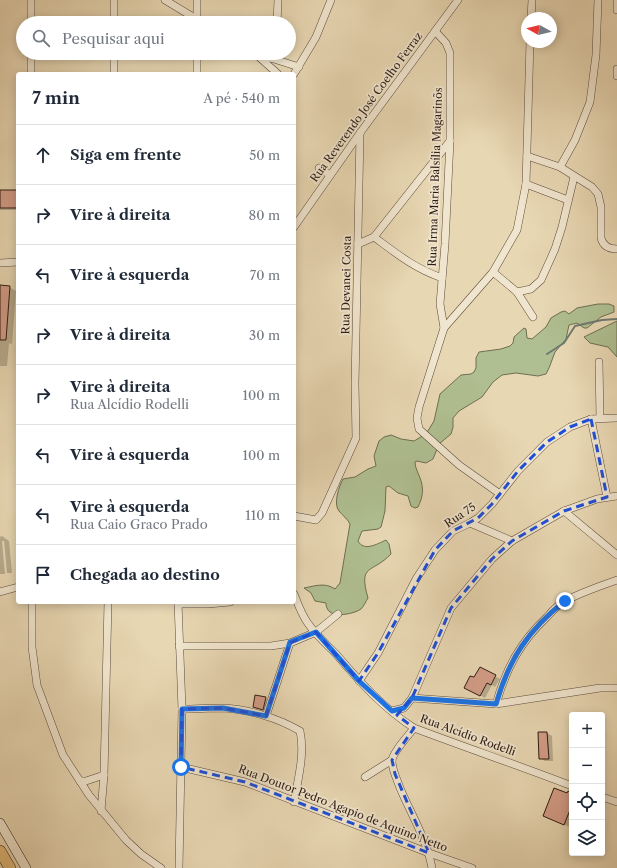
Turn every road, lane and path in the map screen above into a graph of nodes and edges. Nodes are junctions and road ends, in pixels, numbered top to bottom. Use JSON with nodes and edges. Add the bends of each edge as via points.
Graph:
{"nodes":[{"id":1,"x":31,"y":0,"type":"edge"},
{"id":2,"x":114,"y":0,"type":"edge"},
{"id":3,"x":164,"y":0,"type":"edge"},
{"id":4,"x":197,"y":0,"type":"edge"},
{"id":5,"x":278,"y":0,"type":"edge"},
{"id":6,"x":331,"y":0,"type":"edge"},
{"id":7,"x":458,"y":0,"type":"edge"},
{"id":8,"x":532,"y":0,"type":"edge"},
{"id":9,"x":598,"y":0,"type":"edge"},
{"id":10,"x":617,"y":0,"type":"edge"},
{"id":11,"x":617,"y":10,"type":"edge"},
{"id":12,"x":531,"y":12,"type":"edge"},
{"id":13,"x":31,"y":16,"type":"edge"},
{"id":14,"x":114,"y":16,"type":"edge"},
{"id":15,"x":189,"y":16,"type":"edge"},
{"id":16,"x":198,"y":16,"type":"edge"},
{"id":17,"x":277,"y":16,"type":"edge"},
{"id":18,"x":435,"y":31,"type":"junction"},
{"id":19,"x":530,"y":48,"type":"edge"},
{"id":20,"x":31,"y":60,"type":"edge"},
{"id":21,"x":114,"y":60,"type":"edge"},
{"id":22,"x":197,"y":60,"type":"edge"},
{"id":23,"x":262,"y":60,"type":"edge"},
{"id":24,"x":272,"y":60,"type":"edge"},
{"id":25,"x":283,"y":60,"type":"edge"},
{"id":26,"x":270,"y":66,"type":"junction"},
{"id":27,"x":299,"y":67,"type":"junction"},
{"id":28,"x":617,"y":69,"type":"edge"},
{"id":29,"x":32,"y":72,"type":"edge"},
{"id":30,"x":114,"y":72,"type":"edge"},
{"id":31,"x":197,"y":72,"type":"edge"},
{"id":32,"x":276,"y":72,"type":"edge"},
{"id":33,"x":295,"y":72,"type":"edge"},
{"id":34,"x":617,"y":76,"type":"edge"},
{"id":35,"x":360,"y":133,"type":"junction"},
{"id":36,"x":450,"y":141,"type":"junction"},
{"id":37,"x":527,"y":156,"type":"junction"},
{"id":38,"x":560,"y":167,"type":"junction"},
{"id":39,"x":319,"y":168,"type":"dead end"},
{"id":40,"x":330,"y":176,"type":"junction"},
{"id":41,"x":574,"y":177,"type":"junction"},
{"id":42,"x":526,"y":184,"type":"junction"},
{"id":43,"x":568,"y":200,"type":"junction"},
{"id":44,"x":296,"y":223,"type":"edge"},
{"id":45,"x":374,"y":236,"type":"junction"},
{"id":46,"x":358,"y":244,"type":"junction"},
{"id":47,"x":617,"y":249,"type":"edge"},
{"id":48,"x":0,"y":262,"type":"edge"},
{"id":49,"x":16,"y":262,"type":"edge"},
{"id":50,"x":493,"y":272,"type":"junction"},
{"id":51,"x":442,"y":278,"type":"junction"},
{"id":52,"x":517,"y":292,"type":"junction"},
{"id":53,"x":533,"y":316,"type":"dead end"},
{"id":54,"x":444,"y":328,"type":"junction"},
{"id":55,"x":599,"y":362,"type":"dead end"},
{"id":56,"x":600,"y":418,"type":"junction"},
{"id":57,"x":617,"y":418,"type":"edge"},
{"id":58,"x":591,"y":419,"type":"junction"},
{"id":59,"x":500,"y":494,"type":"junction"},
{"id":60,"x":617,"y":496,"type":"edge"},
{"id":61,"x":607,"y":497,"type":"junction"},
{"id":62,"x":564,"y":511,"type":"junction"},
{"id":63,"x":296,"y":516,"type":"edge"},
{"id":64,"x":470,"y":523,"type":"junction"},
{"id":65,"x":512,"y":542,"type":"junction"},
{"id":66,"x":617,"y":555,"type":"edge"},
{"id":67,"x":617,"y":580,"type":"edge"},
{"id":68,"x":16,"y":588,"type":"edge"},
{"id":69,"x":0,"y":592,"type":"edge"},
{"id":70,"x":296,"y":599,"type":"edge"},
{"id":71,"x":32,"y":604,"type":"edge"},
{"id":72,"x":108,"y":604,"type":"edge"},
{"id":73,"x":178,"y":604,"type":"edge"},
{"id":74,"x":338,"y":614,"type":"dead end"},
{"id":75,"x":316,"y":632,"type":"junction"},
{"id":76,"x":290,"y":642,"type":"junction"},
{"id":77,"x":179,"y":646,"type":"junction"},
{"id":78,"x":359,"y":681,"type":"junction"},
{"id":79,"x":617,"y":688,"type":"edge"},
{"id":80,"x":412,"y":698,"type":"junction"},
{"id":81,"x":496,"y":704,"type":"junction"},
{"id":82,"x":182,"y":709,"type":"junction"},
{"id":83,"x":392,"y":711,"type":"junction"},
{"id":84,"x":266,"y":716,"type":"junction"},
{"id":85,"x":414,"y":728,"type":"junction"},
{"id":86,"x":392,"y":760,"type":"junction"},
{"id":87,"x":181,"y":767,"type":"junction"},
{"id":88,"x":104,"y":775,"type":"junction"},
{"id":89,"x":365,"y":777,"type":"dead end"},
{"id":90,"x":80,"y":782,"type":"junction"},
{"id":91,"x":569,"y":785,"type":"edge"},
{"id":92,"x":103,"y":790,"type":"junction"},
{"id":93,"x":89,"y":795,"type":"junction"},
{"id":94,"x":605,"y":798,"type":"edge"},
{"id":95,"x":294,"y":802,"type":"junction"},
{"id":96,"x":617,"y":802,"type":"edge"},
{"id":97,"x":101,"y":811,"type":"junction"},
{"id":98,"x":0,"y":823,"type":"edge"},
{"id":99,"x":0,"y":851,"type":"edge"},
{"id":100,"x":429,"y":853,"type":"junction"},
{"id":101,"x":10,"y":868,"type":"edge"},
{"id":102,"x":26,"y":868,"type":"edge"},
{"id":103,"x":161,"y":868,"type":"edge"},
{"id":104,"x":179,"y":868,"type":"edge"},
{"id":105,"x":432,"y":868,"type":"edge"},
{"id":106,"x":472,"y":868,"type":"edge"}],
"edges":[{"from":1,"to":13,"type":"street"},
{"from":2,"to":14,"type":"street"},
{"from":3,"to":15,"type":"street"},
{"from":4,"to":16,"type":"street"},
{"from":5,"to":17,"type":"street"},
{"from":6,"to":27,"type":"street","via":[[316,37]]},
{"from":7,"to":18,"type":"street","name":"Rua Reverendo José Coelho Ferraz"},
{"from":8,"to":12,"type":"street"},
{"from":9,"to":38,"type":"street","via":[[596,55],[590,102],[575,140]]},
{"from":10,"to":11,"type":"street"},
{"from":18,"to":35,"type":"street","name":"Rua Reverendo José Coelho Ferraz"},
{"from":18,"to":36,"type":"street","name":"Rua Irma Maria Balsília Magarinõs","via":[[446,43],[450,53]]},
{"from":19,"to":37,"type":"street"},
{"from":20,"to":29,"type":"street"},
{"from":21,"to":30,"type":"street"},
{"from":22,"to":31,"type":"street"},
{"from":23,"to":26,"type":"street"},
{"from":24,"to":26,"type":"street"},
{"from":25,"to":27,"type":"street"},
{"from":26,"to":32,"type":"street"},
{"from":27,"to":33,"type":"street"},
{"from":28,"to":34,"type":"street"},
{"from":35,"to":40,"type":"street","name":"Rua Reverendo José Coelho Ferraz"},
{"from":35,"to":46,"type":"street","name":"Rua Devanei Costa"},
{"from":36,"to":45,"type":"street"},
{"from":36,"to":51,"type":"street","name":"Rua Irma Maria Balsília Magarinõs"},
{"from":37,"to":38,"type":"street"},
{"from":37,"to":42,"type":"street"},
{"from":38,"to":41,"type":"street"},
{"from":39,"to":40,"type":"street"},
{"from":40,"to":44,"type":"street","name":"Rua Reverendo José Coelho Ferraz"},
{"from":41,"to":43,"type":"street"},
{"from":41,"to":47,"type":"street","via":[[592,187],[598,194],[602,243]]},
{"from":42,"to":43,"type":"street"},
{"from":42,"to":50,"type":"street","via":[[517,230]]},
{"from":43,"to":52,"type":"street","via":[[557,242],[541,280],[531,289]]},
{"from":45,"to":46,"type":"street"},
{"from":45,"to":51,"type":"street","via":[[424,272]]},
{"from":46,"to":63,"type":"street","name":"Rua Devanei Costa","via":[[356,438],[322,513],[316,520]]},
{"from":48,"to":49,"type":"street"},
{"from":50,"to":52,"type":"street"},
{"from":50,"to":54,"type":"street"},
{"from":51,"to":54,"type":"street","name":"Rua Irma Maria Balsília Magarinõs","via":[[440,304]]},
{"from":52,"to":53,"type":"street"},
{"from":54,"to":59,"type":"street","via":[[419,407],[419,426],[459,465]]},
{"from":55,"to":56,"type":"street"},
{"from":56,"to":57,"type":"street","name":"Rua 75"},
{"from":56,"to":58,"type":"street","name":"Rua 75"},
{"from":58,"to":59,"type":"street","name":"Rua 75","via":[[570,427],[547,442],[518,471]]},
{"from":58,"to":61,"type":"street"},
{"from":59,"to":64,"type":"street","name":"Rua 75"},
{"from":60,"to":61,"type":"street"},
{"from":61,"to":62,"type":"street"},
{"from":62,"to":65,"type":"street"},
{"from":62,"to":66,"type":"street"},
{"from":64,"to":65,"type":"street"},
{"from":64,"to":78,"type":"street","name":"Rua 75","via":[[454,531],[434,550],[378,653]]},
{"from":65,"to":80,"type":"street","via":[[492,559],[451,608]]},
{"from":67,"to":81,"type":"street","via":[[565,601],[538,625],[516,654]]},
{"from":68,"to":69,"type":"street"},
{"from":70,"to":75,"type":"street","name":"Rua Alcídio Rodelli","via":[[300,610]]},
{"from":71,"to":90,"type":"street","via":[[32,647],[37,685],[63,754]]},
{"from":72,"to":88,"type":"street"},
{"from":73,"to":77,"type":"street"},
{"from":74,"to":75,"type":"street"},
{"from":75,"to":76,"type":"street"},
{"from":75,"to":78,"type":"street","name":"Rua Alcídio Rodelli"},
{"from":76,"to":77,"type":"street","via":[[270,646]]},
{"from":76,"to":84,"type":"street"},
{"from":77,"to":82,"type":"street"},
{"from":78,"to":83,"type":"street","name":"Rua Alcídio Rodelli"},
{"from":79,"to":81,"type":"street","via":[[600,688]]},
{"from":80,"to":81,"type":"street"},
{"from":80,"to":83,"type":"street","via":[[404,708]]},
{"from":82,"to":84,"type":"street","via":[[223,708]]},
{"from":82,"to":87,"type":"street"},
{"from":83,"to":85,"type":"street","name":"Rua Alcídio Rodelli"},
{"from":84,"to":95,"type":"street","via":[[300,731],[302,742]]},
{"from":85,"to":86,"type":"street"},
{"from":85,"to":91,"type":"street","name":"Rua Alcídio Rodelli"},
{"from":86,"to":89,"type":"street"},
{"from":86,"to":100,"type":"street","via":[[405,800]]},
{"from":87,"to":95,"type":"street","name":"Rua Doutor Pedro Agapio de Aquino Netto","via":[[245,782]]},
{"from":87,"to":104,"type":"street"},
{"from":88,"to":90,"type":"street"},
{"from":88,"to":92,"type":"street"},
{"from":90,"to":93,"type":"street"},
{"from":92,"to":93,"type":"street"},
{"from":92,"to":97,"type":"street"},
{"from":93,"to":97,"type":"street"},
{"from":94,"to":96,"type":"street"},
{"from":95,"to":100,"type":"street","name":"Rua Doutor Pedro Agapio de Aquino Netto"},
{"from":97,"to":103,"type":"street","via":[[126,840]]},
{"from":98,"to":102,"type":"main road"},
{"from":99,"to":101,"type":"main road"},
{"from":100,"to":105,"type":"street"},
{"from":100,"to":106,"type":"street","name":"Rua Doutor Pedro Agapio de Aquino Netto"}]}
